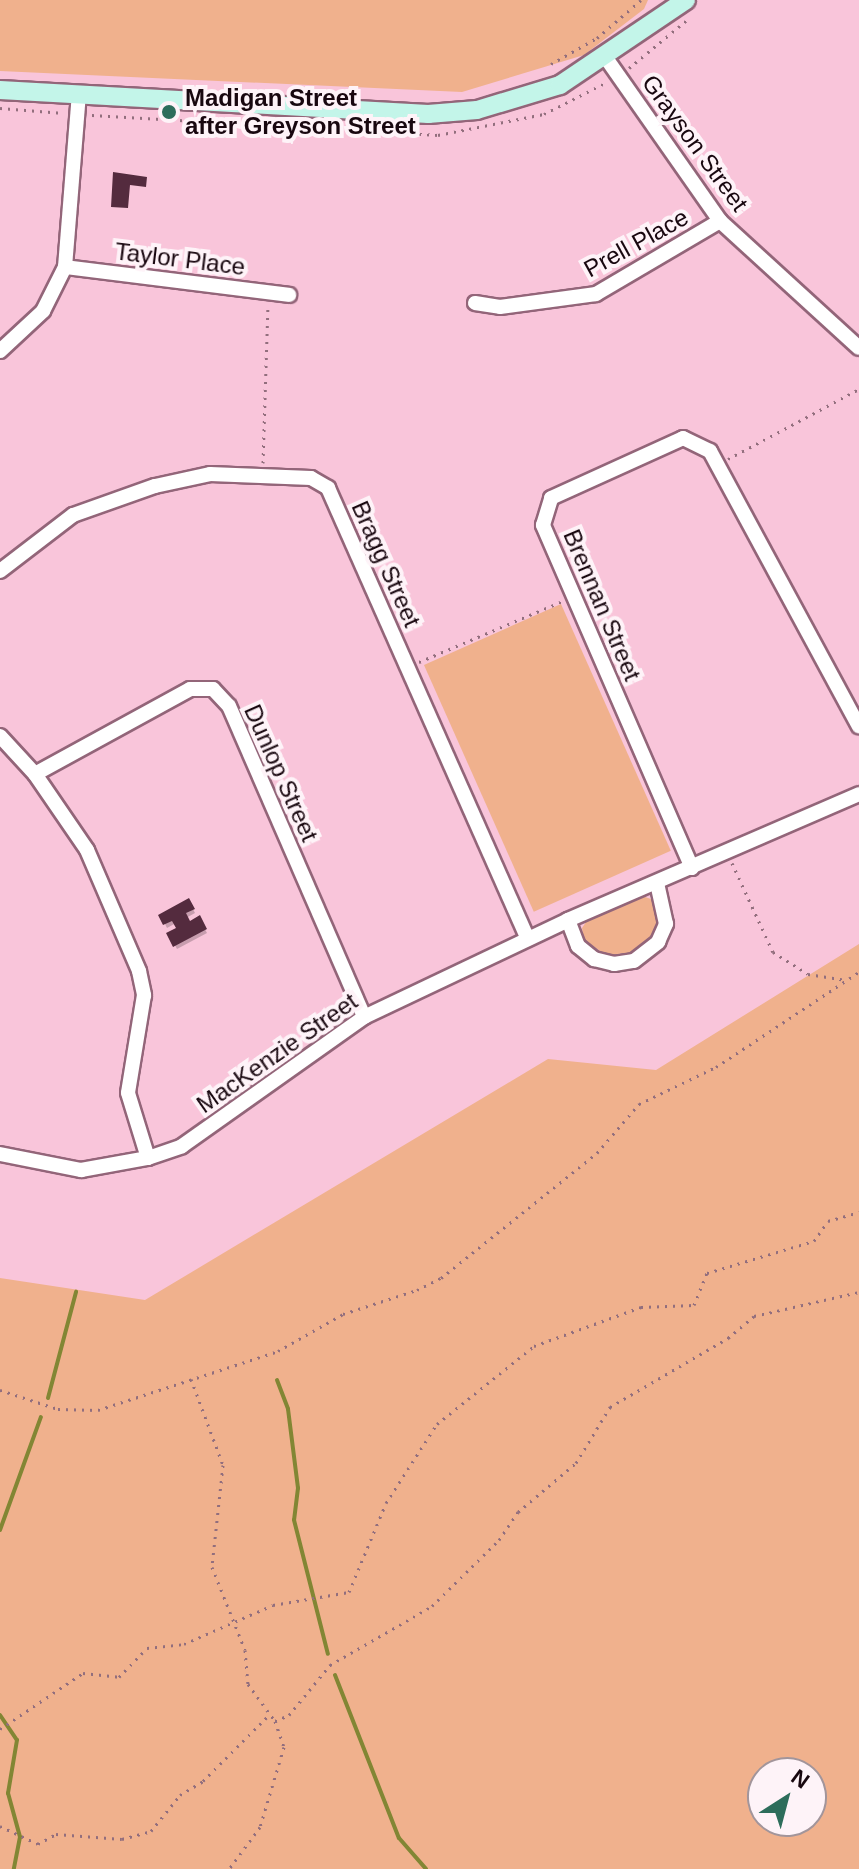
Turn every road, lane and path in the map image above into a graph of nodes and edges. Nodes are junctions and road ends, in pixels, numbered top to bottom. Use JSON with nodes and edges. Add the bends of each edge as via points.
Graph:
{"nodes":[{"id":1,"x":641,"y":0,"type":"edge"},
{"id":2,"x":664,"y":0,"type":"edge"},
{"id":3,"x":686,"y":0,"type":"edge"},
{"id":4,"x":647,"y":28,"type":"junction"},
{"id":5,"x":606,"y":58,"type":"junction"},
{"id":6,"x":551,"y":64,"type":"dead end"},
{"id":7,"x":0,"y":90,"type":"edge"},
{"id":8,"x":79,"y":94,"type":"junction"},
{"id":9,"x":720,"y":221,"type":"junction"},
{"id":10,"x":65,"y":267,"type":"junction"},
{"id":11,"x":268,"y":292,"type":"junction"},
{"id":12,"x":289,"y":295,"type":"dead end"},
{"id":13,"x":475,"y":303,"type":"dead end"},
{"id":14,"x":859,"y":348,"type":"edge"},
{"id":15,"x":0,"y":351,"type":"edge"},
{"id":16,"x":859,"y":389,"type":"edge"},
{"id":17,"x":717,"y":464,"type":"junction"},
{"id":18,"x":263,"y":475,"type":"junction"},
{"id":19,"x":0,"y":571,"type":"edge"},
{"id":20,"x":574,"y":596,"type":"junction"},
{"id":21,"x":408,"y":667,"type":"junction"},
{"id":22,"x":859,"y":726,"type":"edge"},
{"id":23,"x":0,"y":736,"type":"edge"},
{"id":24,"x":35,"y":774,"type":"junction"},
{"id":25,"x":859,"y":794,"type":"edge"},
{"id":26,"x":727,"y":852,"type":"junction"},
{"id":27,"x":692,"y":868,"type":"junction"},
{"id":28,"x":657,"y":883,"type":"junction"},
{"id":29,"x":568,"y":920,"type":"junction"},
{"id":30,"x":528,"y":939,"type":"junction"},
{"id":31,"x":859,"y":972,"type":"edge"},
{"id":32,"x":846,"y":980,"type":"junction"},
{"id":33,"x":364,"y":1017,"type":"junction"},
{"id":34,"x":0,"y":1154,"type":"edge"},
{"id":35,"x":148,"y":1158,"type":"junction"},
{"id":36,"x":859,"y":1212,"type":"edge"},
{"id":37,"x":859,"y":1292,"type":"edge"},
{"id":38,"x":191,"y":1379,"type":"junction"},
{"id":39,"x":0,"y":1390,"type":"edge"},
{"id":40,"x":236,"y":1620,"type":"junction"},
{"id":41,"x":270,"y":1714,"type":"junction"},
{"id":42,"x":275,"y":1721,"type":"junction"},
{"id":43,"x":0,"y":1729,"type":"edge"},
{"id":44,"x":0,"y":1826,"type":"edge"},
{"id":45,"x":229,"y":1869,"type":"edge"}],
"edges":[{"from":1,"to":6,"type":"path","via":[[597,38]]},
{"from":2,"to":4,"type":"street"},
{"from":3,"to":4,"type":"street"},
{"from":4,"to":5,"type":"street"},
{"from":5,"to":8,"type":"street","via":[[560,85],[505,106],[428,114]]},
{"from":5,"to":9,"type":"street","name":"Grayson Street"},
{"from":7,"to":8,"type":"street"},
{"from":8,"to":10,"type":"street"},
{"from":9,"to":13,"type":"street","name":"Prell Place","via":[[596,294],[500,307]]},
{"from":9,"to":14,"type":"street","name":"Grayson Street"},
{"from":10,"to":11,"type":"street","name":"Taylor Place"},
{"from":10,"to":15,"type":"street","via":[[43,311]]},
{"from":11,"to":12,"type":"street","name":"Taylor Place"},
{"from":11,"to":18,"type":"path"},
{"from":16,"to":17,"type":"path"},
{"from":17,"to":20,"type":"street","name":"Brennan Street","via":[[710,451],[683,438],[551,498],[543,525]]},
{"from":17,"to":22,"type":"street","name":"Brennan Street"},
{"from":18,"to":19,"type":"street","name":"Bragg Street","via":[[210,474],[113,499],[73,515]]},
{"from":18,"to":21,"type":"street","name":"Bragg Street","via":[[311,478],[328,488]]},
{"from":20,"to":21,"type":"path"},
{"from":20,"to":27,"type":"street","name":"Brennan Street"},
{"from":21,"to":30,"type":"street","name":"Bragg Street"},
{"from":23,"to":24,"type":"street"},
{"from":24,"to":33,"type":"street","name":"Dunlop Street","via":[[190,689],[213,689],[229,706]]},
{"from":24,"to":35,"type":"street","via":[[87,850],[139,971],[144,995],[128,1093]]},
{"from":25,"to":26,"type":"street","name":"MacKenzie Street"},
{"from":26,"to":27,"type":"street","name":"MacKenzie Street"},
{"from":26,"to":32,"type":"path","via":[[773,952],[808,974]]},
{"from":27,"to":28,"type":"street","name":"MacKenzie Street"},
{"from":28,"to":29,"type":"street","name":"MacKenzie Street"},
{"from":28,"to":29,"type":"street","via":[[666,913],[663,933],[634,961],[594,959],[578,946]]},
{"from":29,"to":30,"type":"street","name":"MacKenzie Street"},
{"from":30,"to":33,"type":"street","name":"MacKenzie Street"},
{"from":31,"to":32,"type":"path"},
{"from":32,"to":38,"type":"path","via":[[716,1067],[639,1104],[597,1153],[441,1278],[343,1314],[278,1351]]},
{"from":33,"to":35,"type":"street","name":"MacKenzie Street","via":[[182,1146]]},
{"from":34,"to":35,"type":"street","name":"MacKenzie Street","via":[[81,1170]]},
{"from":36,"to":40,"type":"path","via":[[828,1221],[814,1241],[707,1273],[694,1305],[641,1307],[534,1346],[437,1424],[386,1503],[349,1592],[273,1605]]},
{"from":37,"to":42,"type":"path","via":[[754,1316],[728,1338],[610,1407],[576,1463],[518,1512],[499,1540],[432,1606],[330,1665],[289,1715]]},
{"from":38,"to":39,"type":"path","via":[[98,1410],[58,1409]]},
{"from":38,"to":40,"type":"path","via":[[223,1465],[212,1567]]},
{"from":40,"to":41,"type":"path","via":[[248,1684]]},
{"from":40,"to":43,"type":"path","via":[[184,1644],[147,1648],[119,1677],[83,1673]]},
{"from":41,"to":42,"type":"path"},
{"from":41,"to":44,"type":"path","via":[[203,1781],[180,1795],[151,1831],[122,1839],[56,1834],[38,1844]]},
{"from":42,"to":45,"type":"path","via":[[284,1747],[278,1779],[260,1827]]}]}
